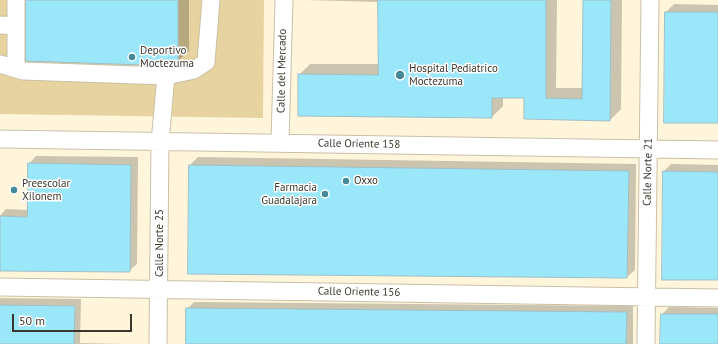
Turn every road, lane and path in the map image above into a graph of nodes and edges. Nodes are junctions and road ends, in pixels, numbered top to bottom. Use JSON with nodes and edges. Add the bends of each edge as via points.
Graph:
{"nodes":[{"id":1,"x":16,"y":0,"type":"edge"},
{"id":2,"x":211,"y":0,"type":"edge"},
{"id":3,"x":284,"y":0,"type":"edge"},
{"id":4,"x":650,"y":0,"type":"edge"},
{"id":5,"x":8,"y":25,"type":"edge"},
{"id":6,"x":0,"y":64,"type":"edge"},
{"id":7,"x":16,"y":69,"type":"junction"},
{"id":8,"x":166,"y":76,"type":"junction"},
{"id":9,"x":0,"y":139,"type":"edge"},
{"id":10,"x":160,"y":142,"type":"junction"},
{"id":11,"x":280,"y":142,"type":"junction"},
{"id":12,"x":648,"y":150,"type":"junction"},
{"id":13,"x":718,"y":150,"type":"edge"},
{"id":14,"x":0,"y":287,"type":"edge"},
{"id":15,"x":160,"y":290,"type":"junction"},
{"id":16,"x":647,"y":296,"type":"junction"},
{"id":17,"x":718,"y":298,"type":"edge"},
{"id":18,"x":158,"y":344,"type":"edge"},
{"id":19,"x":646,"y":344,"type":"edge"}],
"edges":[{"from":1,"to":5,"type":"street"},
{"from":2,"to":8,"type":"street","via":[[206,62],[194,70]]},
{"from":3,"to":11,"type":"street","name":"Calle del Mercado"},
{"from":4,"to":12,"type":"street","name":"Calle Norte 21"},
{"from":5,"to":7,"type":"street"},
{"from":6,"to":7,"type":"street"},
{"from":7,"to":8,"type":"street","via":[[23,72]]},
{"from":8,"to":10,"type":"street","name":"Calle Norte 25"},
{"from":9,"to":10,"type":"street","name":"Calle Oriente 158"},
{"from":10,"to":11,"type":"street","name":"Calle Oriente 158"},
{"from":10,"to":15,"type":"street","name":"Calle Norte 25"},
{"from":11,"to":12,"type":"street","name":"Calle Oriente 158"},
{"from":12,"to":13,"type":"street","name":"Calle Oriente 158"},
{"from":12,"to":16,"type":"street","name":"Calle Norte 21"},
{"from":14,"to":15,"type":"street","name":"Calle Oriente 156"},
{"from":15,"to":16,"type":"street","name":"Calle Oriente 156"},
{"from":15,"to":18,"type":"street","name":"Calle Norte 25"},
{"from":16,"to":17,"type":"street","name":"Calle Oriente 156"},
{"from":16,"to":19,"type":"street","name":"Calle Norte 21"}]}
